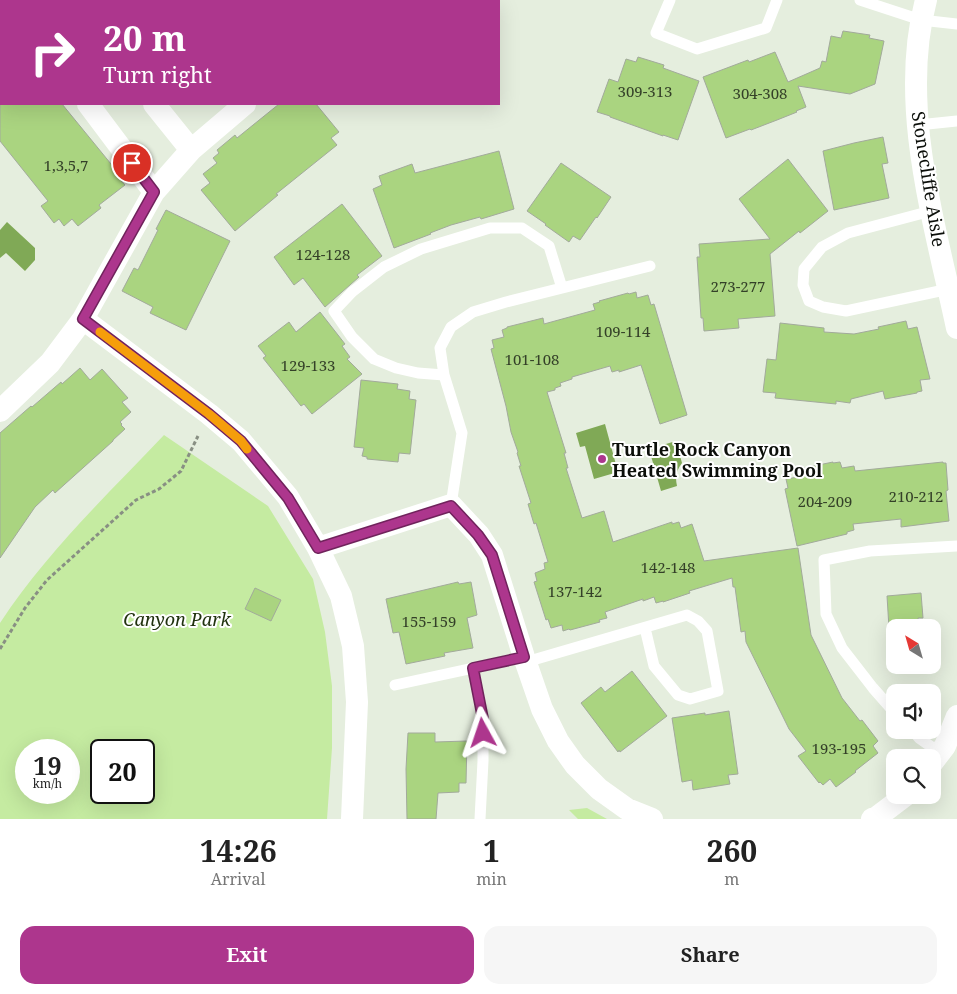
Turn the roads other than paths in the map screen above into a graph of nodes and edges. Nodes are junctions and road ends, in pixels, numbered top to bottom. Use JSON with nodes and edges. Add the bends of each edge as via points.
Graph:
{"nodes":[{"id":1,"x":670,"y":0,"type":"edge"},
{"id":2,"x":777,"y":0,"type":"edge"},
{"id":3,"x":860,"y":0,"type":"edge"},
{"id":4,"x":924,"y":10,"type":"edge"},
{"id":5,"x":957,"y":24,"type":"edge"},
{"id":6,"x":89,"y":105,"type":"edge"},
{"id":7,"x":155,"y":105,"type":"edge"},
{"id":8,"x":245,"y":105,"type":"edge"},
{"id":9,"x":957,"y":121,"type":"edge"},
{"id":10,"x":918,"y":125,"type":"junction"},
{"id":11,"x":191,"y":150,"type":"junction"},
{"id":12,"x":154,"y":192,"type":"junction"},
{"id":13,"x":931,"y":211,"type":"junction"},
{"id":14,"x":650,"y":266,"type":"dead end"},
{"id":15,"x":562,"y":288,"type":"junction"},
{"id":16,"x":949,"y":289,"type":"junction"},
{"id":17,"x":83,"y":319,"type":"junction"},
{"id":18,"x":957,"y":328,"type":"edge"},
{"id":19,"x":444,"y":375,"type":"junction"},
{"id":20,"x":0,"y":411,"type":"edge"},
{"id":21,"x":451,"y":506,"type":"junction"},
{"id":22,"x":957,"y":546,"type":"edge"},
{"id":23,"x":318,"y":548,"type":"junction"},
{"id":24,"x":645,"y":628,"type":"junction"},
{"id":25,"x":525,"y":660,"type":"junction"},
{"id":26,"x":473,"y":668,"type":"junction"},
{"id":27,"x":395,"y":685,"type":"dead end"},
{"id":28,"x":886,"y":703,"type":"edge"},
{"id":29,"x":957,"y":716,"type":"edge"},
{"id":30,"x":920,"y":739,"type":"edge"},
{"id":31,"x":928,"y":749,"type":"edge"},
{"id":32,"x":941,"y":751,"type":"edge"},
{"id":33,"x":894,"y":804,"type":"edge"},
{"id":34,"x":352,"y":819,"type":"edge"},
{"id":35,"x":480,"y":819,"type":"edge"},
{"id":36,"x":652,"y":819,"type":"edge"},
{"id":37,"x":872,"y":819,"type":"edge"}],
"edges":[{"from":1,"to":2,"type":"lane","via":[[656,33],[697,49],[766,28]]},
{"from":3,"to":4,"type":"lane"},
{"from":4,"to":5,"type":"lane"},
{"from":4,"to":10,"type":"street","name":"Stonecliffe Aisle","via":[[916,68]]},
{"from":6,"to":12,"type":"street"},
{"from":7,"to":11,"type":"street"},
{"from":8,"to":11,"type":"street"},
{"from":9,"to":10,"type":"lane"},
{"from":10,"to":13,"type":"street","name":"Stonecliffe Aisle"},
{"from":11,"to":12,"type":"street"},
{"from":12,"to":17,"type":"street"},
{"from":13,"to":16,"type":"street","name":"Stonecliffe Aisle"},
{"from":13,"to":16,"type":"lane","via":[[848,233],[822,247],[804,270],[803,286],[809,301],[823,308],[846,311]]},
{"from":14,"to":15,"type":"lane"},
{"from":15,"to":19,"type":"lane","via":[[473,312],[451,327],[440,348]]},
{"from":15,"to":19,"type":"lane","via":[[549,246],[522,228],[490,228],[421,249],[384,267],[334,311],[352,337],[374,359],[396,368]]},
{"from":16,"to":18,"type":"street","name":"Stonecliffe Aisle"},
{"from":17,"to":20,"type":"street","via":[[50,363]]},
{"from":17,"to":23,"type":"street","via":[[241,441],[288,498]]},
{"from":19,"to":21,"type":"lane","via":[[462,433]]},
{"from":21,"to":23,"type":"street"},
{"from":21,"to":25,"type":"street","via":[[492,555]]},
{"from":22,"to":28,"type":"lane","via":[[870,551],[824,560],[826,614],[842,648]]},
{"from":23,"to":34,"type":"street","via":[[341,596],[352,646],[358,702]]},
{"from":24,"to":24,"type":"lane","via":[[687,616],[698,621],[707,631],[718,690],[690,699],[678,695],[654,666]]},
{"from":24,"to":25,"type":"lane"},
{"from":25,"to":26,"type":"lane"},
{"from":25,"to":36,"type":"street","via":[[542,709],[575,765],[599,789],[627,809]]},
{"from":26,"to":27,"type":"lane"},
{"from":26,"to":35,"type":"lane","via":[[483,719]]},
{"from":29,"to":32,"type":"street"},
{"from":30,"to":31,"type":"lane"},
{"from":33,"to":37,"type":"street"}]}
